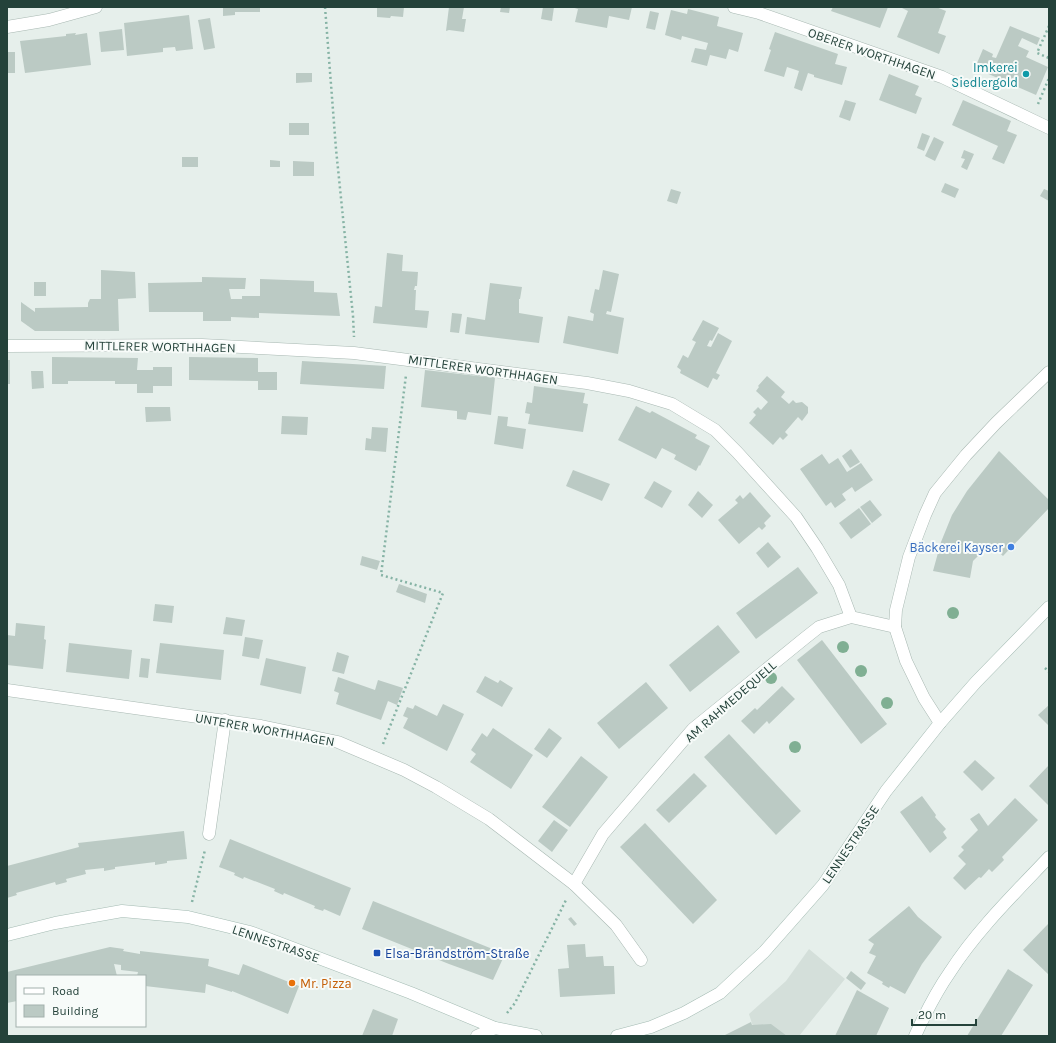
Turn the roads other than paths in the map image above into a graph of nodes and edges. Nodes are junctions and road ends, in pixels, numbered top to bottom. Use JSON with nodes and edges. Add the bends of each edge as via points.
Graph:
{"nodes":[{"id":1,"x":96,"y":7,"type":"edge"},
{"id":2,"x":734,"y":7,"type":"edge"},
{"id":3,"x":7,"y":27,"type":"edge"},
{"id":4,"x":1049,"y":128,"type":"edge"},
{"id":5,"x":7,"y":346,"type":"edge"},
{"id":6,"x":1049,"y":372,"type":"edge"},
{"id":7,"x":1049,"y":606,"type":"edge"},
{"id":8,"x":851,"y":617,"type":"junction"},
{"id":9,"x":896,"y":627,"type":"junction"},
{"id":10,"x":7,"y":690,"type":"edge"},
{"id":11,"x":225,"y":720,"type":"junction"},
{"id":12,"x":940,"y":722,"type":"junction"},
{"id":13,"x":209,"y":834,"type":"road end"},
{"id":14,"x":1049,"y":857,"type":"edge"},
{"id":15,"x":574,"y":884,"type":"junction"},
{"id":16,"x":7,"y":935,"type":"edge"},
{"id":17,"x":642,"y":960,"type":"dead end"},
{"id":18,"x":495,"y":1028,"type":"junction"},
{"id":19,"x":477,"y":1036,"type":"edge"},
{"id":20,"x":536,"y":1036,"type":"edge"},
{"id":21,"x":617,"y":1036,"type":"edge"},
{"id":22,"x":915,"y":1036,"type":"edge"}],
"edges":[{"from":1,"to":3,"type":"street","via":[[49,20]]},
{"from":2,"to":4,"type":"street","name":"OBERER WORTHHAGEN","via":[[759,13],[942,77]]},
{"from":5,"to":8,"type":"street","name":"MITTLERER WORTHHAGEN","via":[[202,345],[354,353],[587,383],[629,391],[672,404],[715,430],[796,517],[839,585]]},
{"from":6,"to":9,"type":"street","via":[[996,423],[935,493],[909,557],[896,610]]},
{"from":7,"to":12,"type":"street","name":"LENNESTRASSE"},
{"from":8,"to":9,"type":"street","name":"AM RAHMEDEQUELL"},
{"from":8,"to":15,"type":"street","name":"AM RAHMEDEQUELL","via":[[819,627],[693,729],[602,834]]},
{"from":9,"to":12,"type":"street","via":[[906,661],[924,698]]},
{"from":10,"to":11,"type":"street","name":"UNTERER WORTHHAGEN"},
{"from":11,"to":13,"type":"street"},
{"from":11,"to":15,"type":"street","name":"UNTERER WORTHHAGEN","via":[[338,742],[404,770],[489,819]]},
{"from":12,"to":21,"type":"street","name":"LENNESTRASSE","via":[[886,791],[823,885],[764,952],[720,993],[651,1028]]},
{"from":14,"to":22,"type":"street","via":[[995,914],[950,971]]},
{"from":15,"to":17,"type":"street","name":"UNTERER WORTHHAGEN","via":[[616,925]]},
{"from":16,"to":18,"type":"street","name":"LENNESTRASSE","via":[[55,923],[122,912],[188,917],[250,932]]},
{"from":18,"to":19,"type":"street"},
{"from":18,"to":20,"type":"street","name":"LENNESTRASSE"}]}
